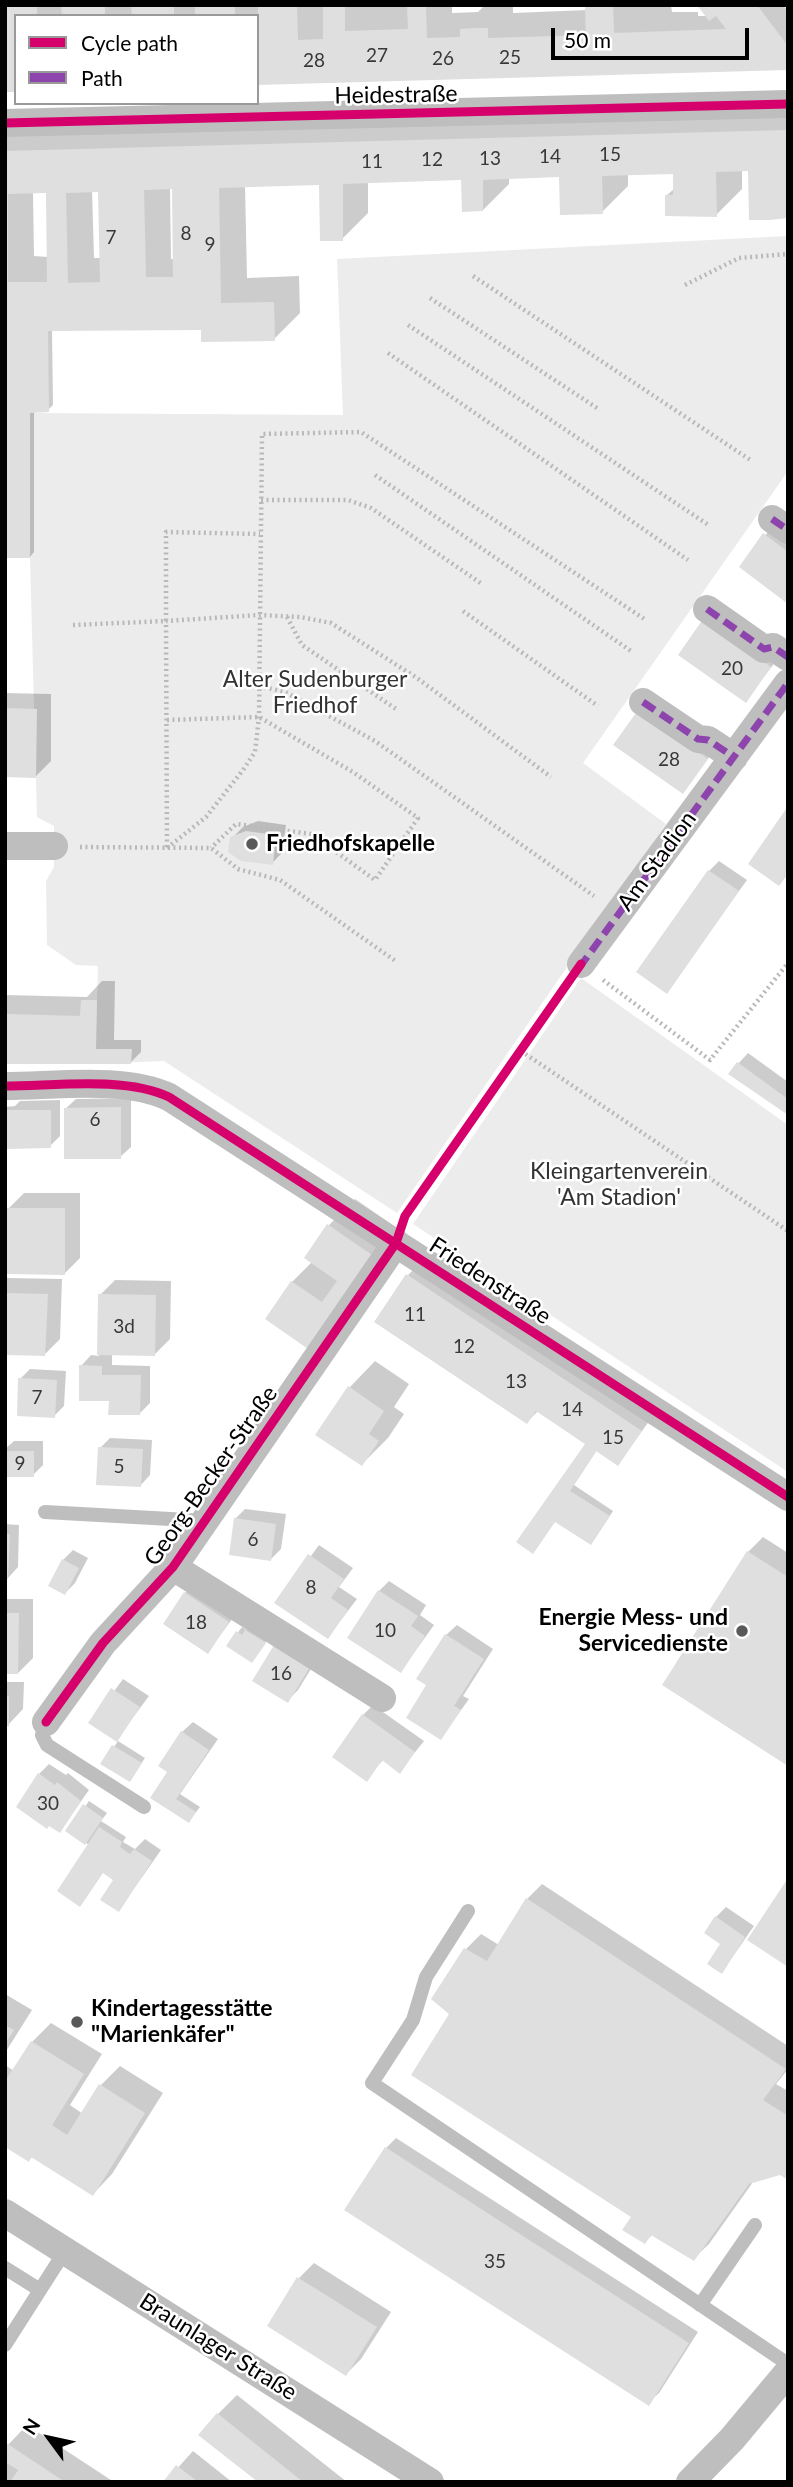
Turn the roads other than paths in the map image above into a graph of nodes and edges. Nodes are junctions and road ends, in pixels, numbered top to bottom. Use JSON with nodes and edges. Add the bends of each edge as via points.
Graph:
{"nodes":[{"id":1,"x":788,"y":104,"type":"edge"},
{"id":2,"x":5,"y":123,"type":"edge"},
{"id":3,"x":707,"y":609,"type":"dead end"},
{"id":4,"x":788,"y":657,"type":"edge"},
{"id":5,"x":788,"y":683,"type":"edge"},
{"id":6,"x":643,"y":702,"type":"dead end"},
{"id":7,"x":734,"y":757,"type":"junction"},
{"id":8,"x":5,"y":846,"type":"edge"},
{"id":9,"x":54,"y":846,"type":"road end"},
{"id":10,"x":588,"y":970,"type":"road end"},
{"id":11,"x":5,"y":1086,"type":"edge"},
{"id":12,"x":396,"y":1243,"type":"junction"},
{"id":13,"x":788,"y":1497,"type":"edge"},
{"id":14,"x":45,"y":1512,"type":"dead end"},
{"id":15,"x":206,"y":1521,"type":"junction"},
{"id":16,"x":173,"y":1567,"type":"junction"},
{"id":17,"x":382,"y":1698,"type":"dead end"},
{"id":18,"x":46,"y":1722,"type":"joint"},
{"id":19,"x":144,"y":1807,"type":"dead end"},
{"id":20,"x":468,"y":1911,"type":"dead end"},
{"id":21,"x":5,"y":2213,"type":"edge"},
{"id":22,"x":755,"y":2225,"type":"dead end"},
{"id":23,"x":65,"y":2251,"type":"junction"},
{"id":24,"x":5,"y":2268,"type":"edge"},
{"id":25,"x":40,"y":2290,"type":"junction"},
{"id":26,"x":700,"y":2305,"type":"junction"},
{"id":27,"x":5,"y":2345,"type":"edge"},
{"id":28,"x":788,"y":2364,"type":"edge"},
{"id":29,"x":788,"y":2372,"type":"edge"},
{"id":30,"x":430,"y":2482,"type":"edge"},
{"id":31,"x":690,"y":2482,"type":"edge"}],
"edges":[{"from":1,"to":2,"type":"street","name":"Heidestraße"},
{"from":3,"to":4,"type":"street","via":[[764,649],[774,647]]},
{"from":5,"to":7,"type":"street","name":"Am Stadion"},
{"from":6,"to":7,"type":"street"},
{"from":7,"to":10,"type":"street","name":"Am Stadion"},
{"from":8,"to":9,"type":"street"},
{"from":11,"to":12,"type":"street","name":"Friedenstraße","via":[[123,1085],[161,1093]]},
{"from":12,"to":13,"type":"street","name":"Friedenstraße"},
{"from":12,"to":15,"type":"street","name":"Georg-Becker-Straße"},
{"from":14,"to":15,"type":"lane"},
{"from":15,"to":16,"type":"street","name":"Georg-Becker-Straße"},
{"from":16,"to":17,"type":"street","name":"Georg-Becker-Straße"},
{"from":16,"to":18,"type":"street","name":"Georg-Becker-Straße","via":[[103,1643]]},
{"from":18,"to":19,"type":"lane","via":[[42,1735],[47,1745]]},
{"from":20,"to":26,"type":"lane","via":[[426,1977],[413,2020],[372,2083]]},
{"from":21,"to":23,"type":"street","name":"Braunlager Straße"},
{"from":22,"to":26,"type":"lane"},
{"from":23,"to":25,"type":"lane"},
{"from":23,"to":30,"type":"street","name":"Braunlager Straße"},
{"from":24,"to":25,"type":"lane"},
{"from":25,"to":27,"type":"lane"},
{"from":26,"to":28,"type":"lane"},
{"from":29,"to":31,"type":"street"}]}
